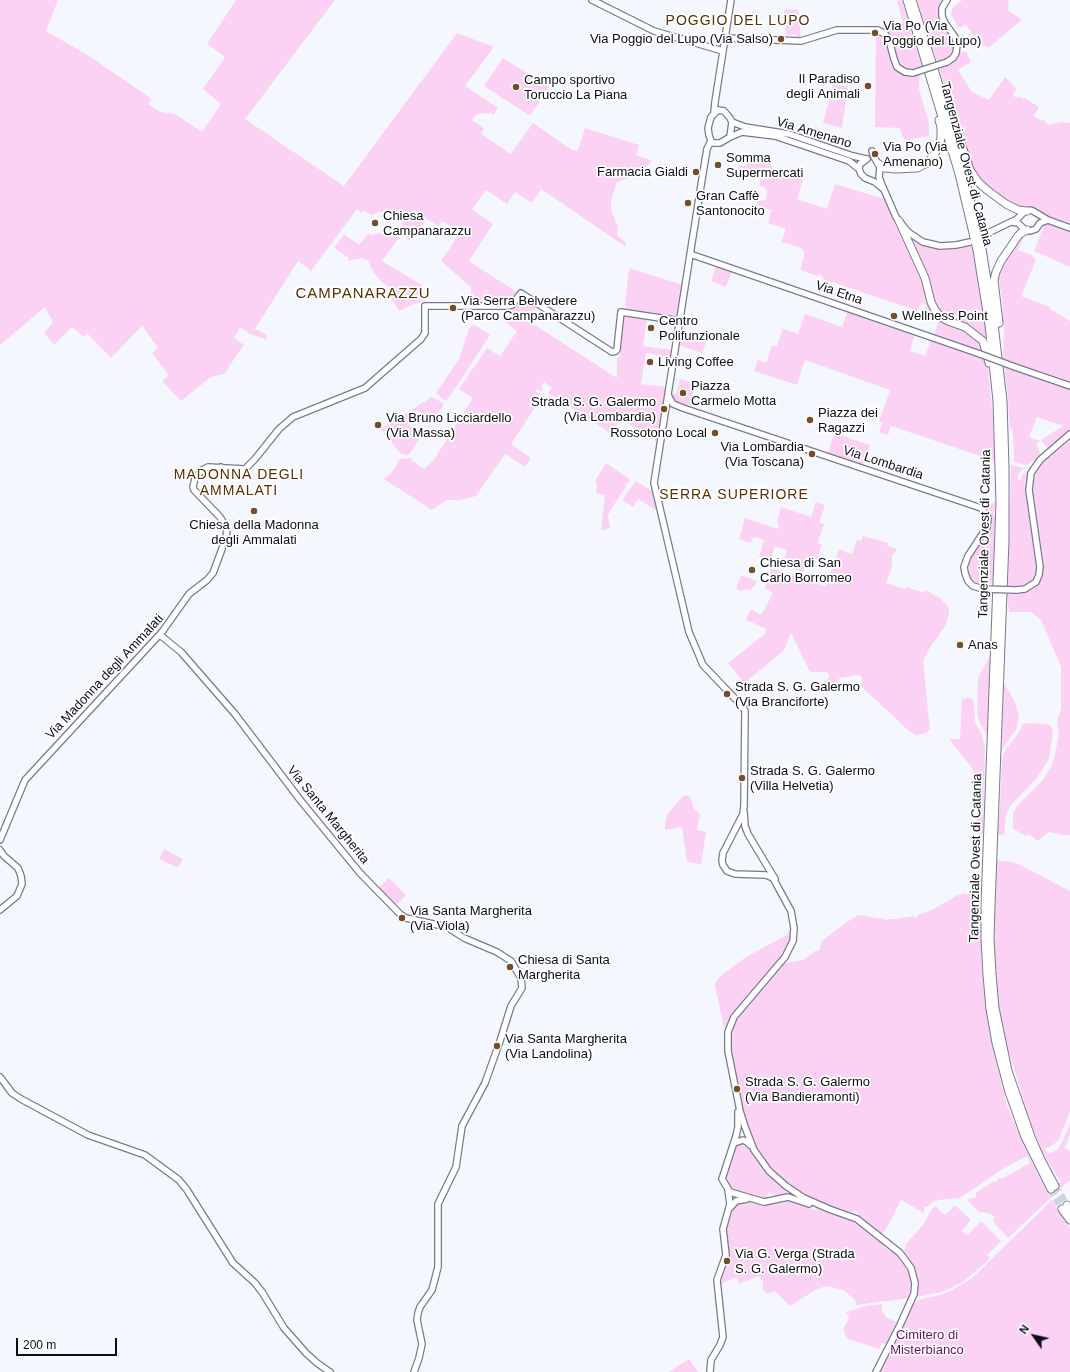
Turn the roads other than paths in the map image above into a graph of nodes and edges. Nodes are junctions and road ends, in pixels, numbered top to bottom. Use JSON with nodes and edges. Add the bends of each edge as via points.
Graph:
{"nodes":[{"id":1,"x":592,"y":0,"type":"edge"},
{"id":2,"x":731,"y":0,"type":"edge"},
{"id":3,"x":906,"y":0,"type":"edge"},
{"id":4,"x":912,"y":0,"type":"edge"},
{"id":5,"x":947,"y":0,"type":"edge"},
{"id":6,"x":725,"y":38,"type":"junction"},
{"id":7,"x":723,"y":51,"type":"junction"},
{"id":8,"x":922,"y":51,"type":"junction"},
{"id":9,"x":935,"y":72,"type":"junction"},
{"id":10,"x":715,"y":102,"type":"junction"},
{"id":11,"x":721,"y":110,"type":"junction"},
{"id":12,"x":714,"y":112,"type":"junction"},
{"id":13,"x":732,"y":122,"type":"junction"},
{"id":14,"x":730,"y":137,"type":"junction"},
{"id":15,"x":713,"y":142,"type":"junction"},
{"id":16,"x":867,"y":159,"type":"junction"},
{"id":17,"x":877,"y":162,"type":"junction"},
{"id":18,"x":859,"y":169,"type":"junction"},
{"id":19,"x":879,"y":174,"type":"junction"},
{"id":20,"x":870,"y":180,"type":"junction"},
{"id":21,"x":884,"y":191,"type":"junction"},
{"id":22,"x":1027,"y":211,"type":"junction"},
{"id":23,"x":1039,"y":215,"type":"junction"},
{"id":24,"x":1021,"y":217,"type":"junction"},
{"id":25,"x":1048,"y":220,"type":"junction"},
{"id":26,"x":899,"y":221,"type":"junction"},
{"id":27,"x":1012,"y":222,"type":"junction"},
{"id":28,"x":1040,"y":223,"type":"junction"},
{"id":29,"x":1021,"y":225,"type":"junction"},
{"id":30,"x":1070,"y":228,"type":"edge"},
{"id":31,"x":1027,"y":230,"type":"junction"},
{"id":32,"x":986,"y":234,"type":"dead end"},
{"id":33,"x":970,"y":242,"type":"dead end"},
{"id":34,"x":690,"y":254,"type":"junction"},
{"id":35,"x":680,"y":321,"type":"junction"},
{"id":36,"x":1000,"y":375,"type":"junction"},
{"id":37,"x":1070,"y":386,"type":"edge"},
{"id":38,"x":668,"y":395,"type":"junction"},
{"id":39,"x":666,"y":404,"type":"junction"},
{"id":40,"x":674,"y":405,"type":"junction"},
{"id":41,"x":665,"y":414,"type":"junction"},
{"id":42,"x":1070,"y":434,"type":"edge"},
{"id":43,"x":1000,"y":467,"type":"junction"},
{"id":44,"x":160,"y":635,"type":"junction"},
{"id":45,"x":744,"y":806,"type":"junction"},
{"id":46,"x":739,"y":822,"type":"junction"},
{"id":47,"x":745,"y":826,"type":"junction"},
{"id":48,"x":0,"y":840,"type":"edge"},
{"id":49,"x":0,"y":850,"type":"edge"},
{"id":50,"x":766,"y":865,"type":"junction"},
{"id":51,"x":766,"y":875,"type":"junction"},
{"id":52,"x":777,"y":884,"type":"junction"},
{"id":53,"x":0,"y":910,"type":"edge"},
{"id":54,"x":0,"y":1077,"type":"edge"},
{"id":55,"x":736,"y":1091,"type":"junction"},
{"id":56,"x":734,"y":1144,"type":"junction"},
{"id":57,"x":754,"y":1150,"type":"junction"},
{"id":58,"x":786,"y":1186,"type":"junction"},
{"id":59,"x":727,"y":1188,"type":"junction"},
{"id":60,"x":749,"y":1198,"type":"junction"},
{"id":61,"x":788,"y":1198,"type":"junction"},
{"id":62,"x":1066,"y":1208,"type":"tunnel mouth"},
{"id":63,"x":829,"y":1209,"type":"junction"},
{"id":64,"x":727,"y":1213,"type":"junction"},
{"id":65,"x":1070,"y":1220,"type":"edge"},
{"id":66,"x":330,"y":1372,"type":"edge"},
{"id":67,"x":414,"y":1372,"type":"edge"},
{"id":68,"x":710,"y":1372,"type":"edge"},
{"id":69,"x":876,"y":1372,"type":"edge"}],
"edges":[{"from":1,"to":7,"type":"street","via":[[654,31]]},
{"from":2,"to":6,"type":"street"},
{"from":3,"to":8,"type":"highway","name":"Tangenziale Ovest di Catania"},
{"from":4,"to":9,"type":"highway","name":"Tangenziale Ovest di Catania"},
{"from":5,"to":6,"type":"street","bridge":true,"via":[[942,8],[942,16],[955,38],[956,54],[947,62],[913,73],[905,72],[897,66],[889,40],[878,30],[837,30],[801,41]]},
{"from":6,"to":7,"type":"street"},
{"from":7,"to":10,"type":"street"},
{"from":8,"to":17,"type":"highway","via":[[941,127],[939,146],[927,163],[917,168],[884,168]]},
{"from":8,"to":43,"type":"highway","name":"Tangenziale Ovest di Catania","via":[[959,174],[977,250],[989,324],[997,401]]},
{"from":9,"to":22,"type":"highway","via":[[970,170],[979,183],[996,198],[1014,208]]},
{"from":9,"to":36,"type":"highway","name":"Tangenziale Ovest di Catania","via":[[964,173],[982,249]]},
{"from":10,"to":11,"type":"street"},
{"from":10,"to":12,"type":"street"},
{"from":11,"to":12,"type":"street"},
{"from":11,"to":13,"type":"street","via":[[727,113]]},
{"from":12,"to":15,"type":"street","via":[[708,128]]},
{"from":13,"to":14,"type":"street"},
{"from":13,"to":16,"type":"street","name":"Via Amenano","via":[[745,127],[790,134]]},
{"from":14,"to":15,"type":"street","via":[[720,143]]},
{"from":14,"to":18,"type":"street","name":"Via Amenano","via":[[742,132],[775,136],[848,161]]},
{"from":15,"to":34,"type":"street","via":[[706,154]]},
{"from":16,"to":17,"type":"street"},
{"from":16,"to":18,"type":"street","via":[[862,162]]},
{"from":17,"to":19,"type":"street"},
{"from":18,"to":20,"type":"street","via":[[862,177]]},
{"from":19,"to":20,"type":"street"},
{"from":19,"to":21,"type":"street"},
{"from":20,"to":21,"type":"street"},
{"from":21,"to":26,"type":"street"},
{"from":22,"to":23,"type":"street","via":[[1034,211]]},
{"from":22,"to":24,"type":"street"},
{"from":23,"to":25,"type":"street"},
{"from":23,"to":28,"type":"street"},
{"from":24,"to":27,"type":"street"},
{"from":24,"to":29,"type":"street"},
{"from":25,"to":28,"type":"street"},
{"from":25,"to":30,"type":"street"},
{"from":26,"to":33,"type":"street","via":[[912,236],[929,244],[945,246]]},
{"from":26,"to":43,"type":"highway","via":[[925,278],[935,310],[941,317],[965,327],[983,341],[988,359]]},
{"from":27,"to":29,"type":"street"},
{"from":27,"to":32,"type":"street"},
{"from":28,"to":31,"type":"street","via":[[1033,230]]},
{"from":29,"to":31,"type":"street"},
{"from":31,"to":36,"type":"highway","via":[[1018,236],[1001,261],[994,280],[1002,347]]},
{"from":34,"to":35,"type":"street"},
{"from":34,"to":37,"type":"street","name":"Via Etna","bridge":true},
{"from":35,"to":38,"type":"street"},
{"from":35,"to":44,"type":"street","name":"Via Madonna degli Ammalati","via":[[621,312],[618,349],[612,352],[522,293],[512,305],[507,306],[425,306],[425,333],[421,339],[366,388],[293,417],[243,471],[237,474],[212,466],[202,470],[195,478],[194,490],[220,517],[228,532],[210,577],[189,594]]},
{"from":36,"to":43,"type":"highway","name":"Tangenziale Ovest di Catania","via":[[1005,504],[990,938],[992,974],[1000,1035],[1014,1090],[1033,1143],[1053,1187],[1025,1137],[1009,1092],[996,1043],[987,974],[985,904]]},
{"from":38,"to":39,"type":"street"},
{"from":38,"to":40,"type":"street"},
{"from":39,"to":40,"type":"street","name":"Via Lombardia"},
{"from":39,"to":41,"type":"street"},
{"from":40,"to":41,"type":"street"},
{"from":40,"to":42,"type":"street","name":"Via Lombardia","bridge":true,"via":[[981,508],[987,515],[988,527],[968,556],[964,567],[968,580],[973,586],[982,589],[1025,589],[1036,582],[1040,567],[1029,490],[1032,473],[1040,460]]},
{"from":41,"to":45,"type":"street","via":[[654,479],[655,488],[689,632],[704,665],[745,711]]},
{"from":44,"to":48,"type":"street","name":"Via Madonna degli Ammalati","via":[[25,780]]},
{"from":44,"to":67,"type":"street","name":"Via Santa Margherita","via":[[181,652],[227,705],[360,873],[400,914],[406,918],[447,927],[464,938],[510,959],[522,980],[522,988],[511,1006],[485,1083],[462,1126],[456,1167],[438,1204],[439,1264],[432,1290],[418,1313],[422,1344]]},
{"from":45,"to":46,"type":"street"},
{"from":45,"to":47,"type":"street"},
{"from":46,"to":47,"type":"street"},
{"from":46,"to":51,"type":"street","via":[[724,853],[723,865],[727,871],[735,874]]},
{"from":47,"to":50,"type":"street"},
{"from":49,"to":53,"type":"street","via":[[18,868],[22,884],[17,896]]},
{"from":50,"to":51,"type":"street","via":[[769,872]]},
{"from":50,"to":52,"type":"street"},
{"from":51,"to":52,"type":"street","via":[[771,876]]},
{"from":52,"to":55,"type":"street","via":[[791,911],[794,928],[791,944],[781,962],[741,1008],[731,1024],[727,1040]]},
{"from":54,"to":66,"type":"street","via":[[12,1093],[21,1099],[88,1135],[145,1155],[179,1180],[233,1262],[259,1288],[284,1328],[306,1354]]},
{"from":55,"to":56,"type":"street","via":[[738,1127]]},
{"from":55,"to":57,"type":"street","via":[[742,1118]]},
{"from":56,"to":57,"type":"street","via":[[738,1140],[745,1140]]},
{"from":56,"to":59,"type":"street","via":[[722,1179]]},
{"from":57,"to":58,"type":"street","via":[[769,1170]]},
{"from":58,"to":61,"type":"street","via":[[790,1193]]},
{"from":58,"to":63,"type":"street","via":[[804,1198]]},
{"from":59,"to":60,"type":"street","via":[[731,1193]]},
{"from":59,"to":64,"type":"street","via":[[730,1204]]},
{"from":60,"to":61,"type":"street","via":[[764,1202]]},
{"from":60,"to":64,"type":"street","via":[[736,1201]]},
{"from":61,"to":63,"type":"street"},
{"from":62,"to":65,"type":"highway"},
{"from":63,"to":69,"type":"street","via":[[860,1221],[904,1257],[914,1274],[914,1294]]},
{"from":64,"to":68,"type":"street","via":[[723,1230],[726,1255],[718,1280],[723,1337],[712,1360]]}]}
